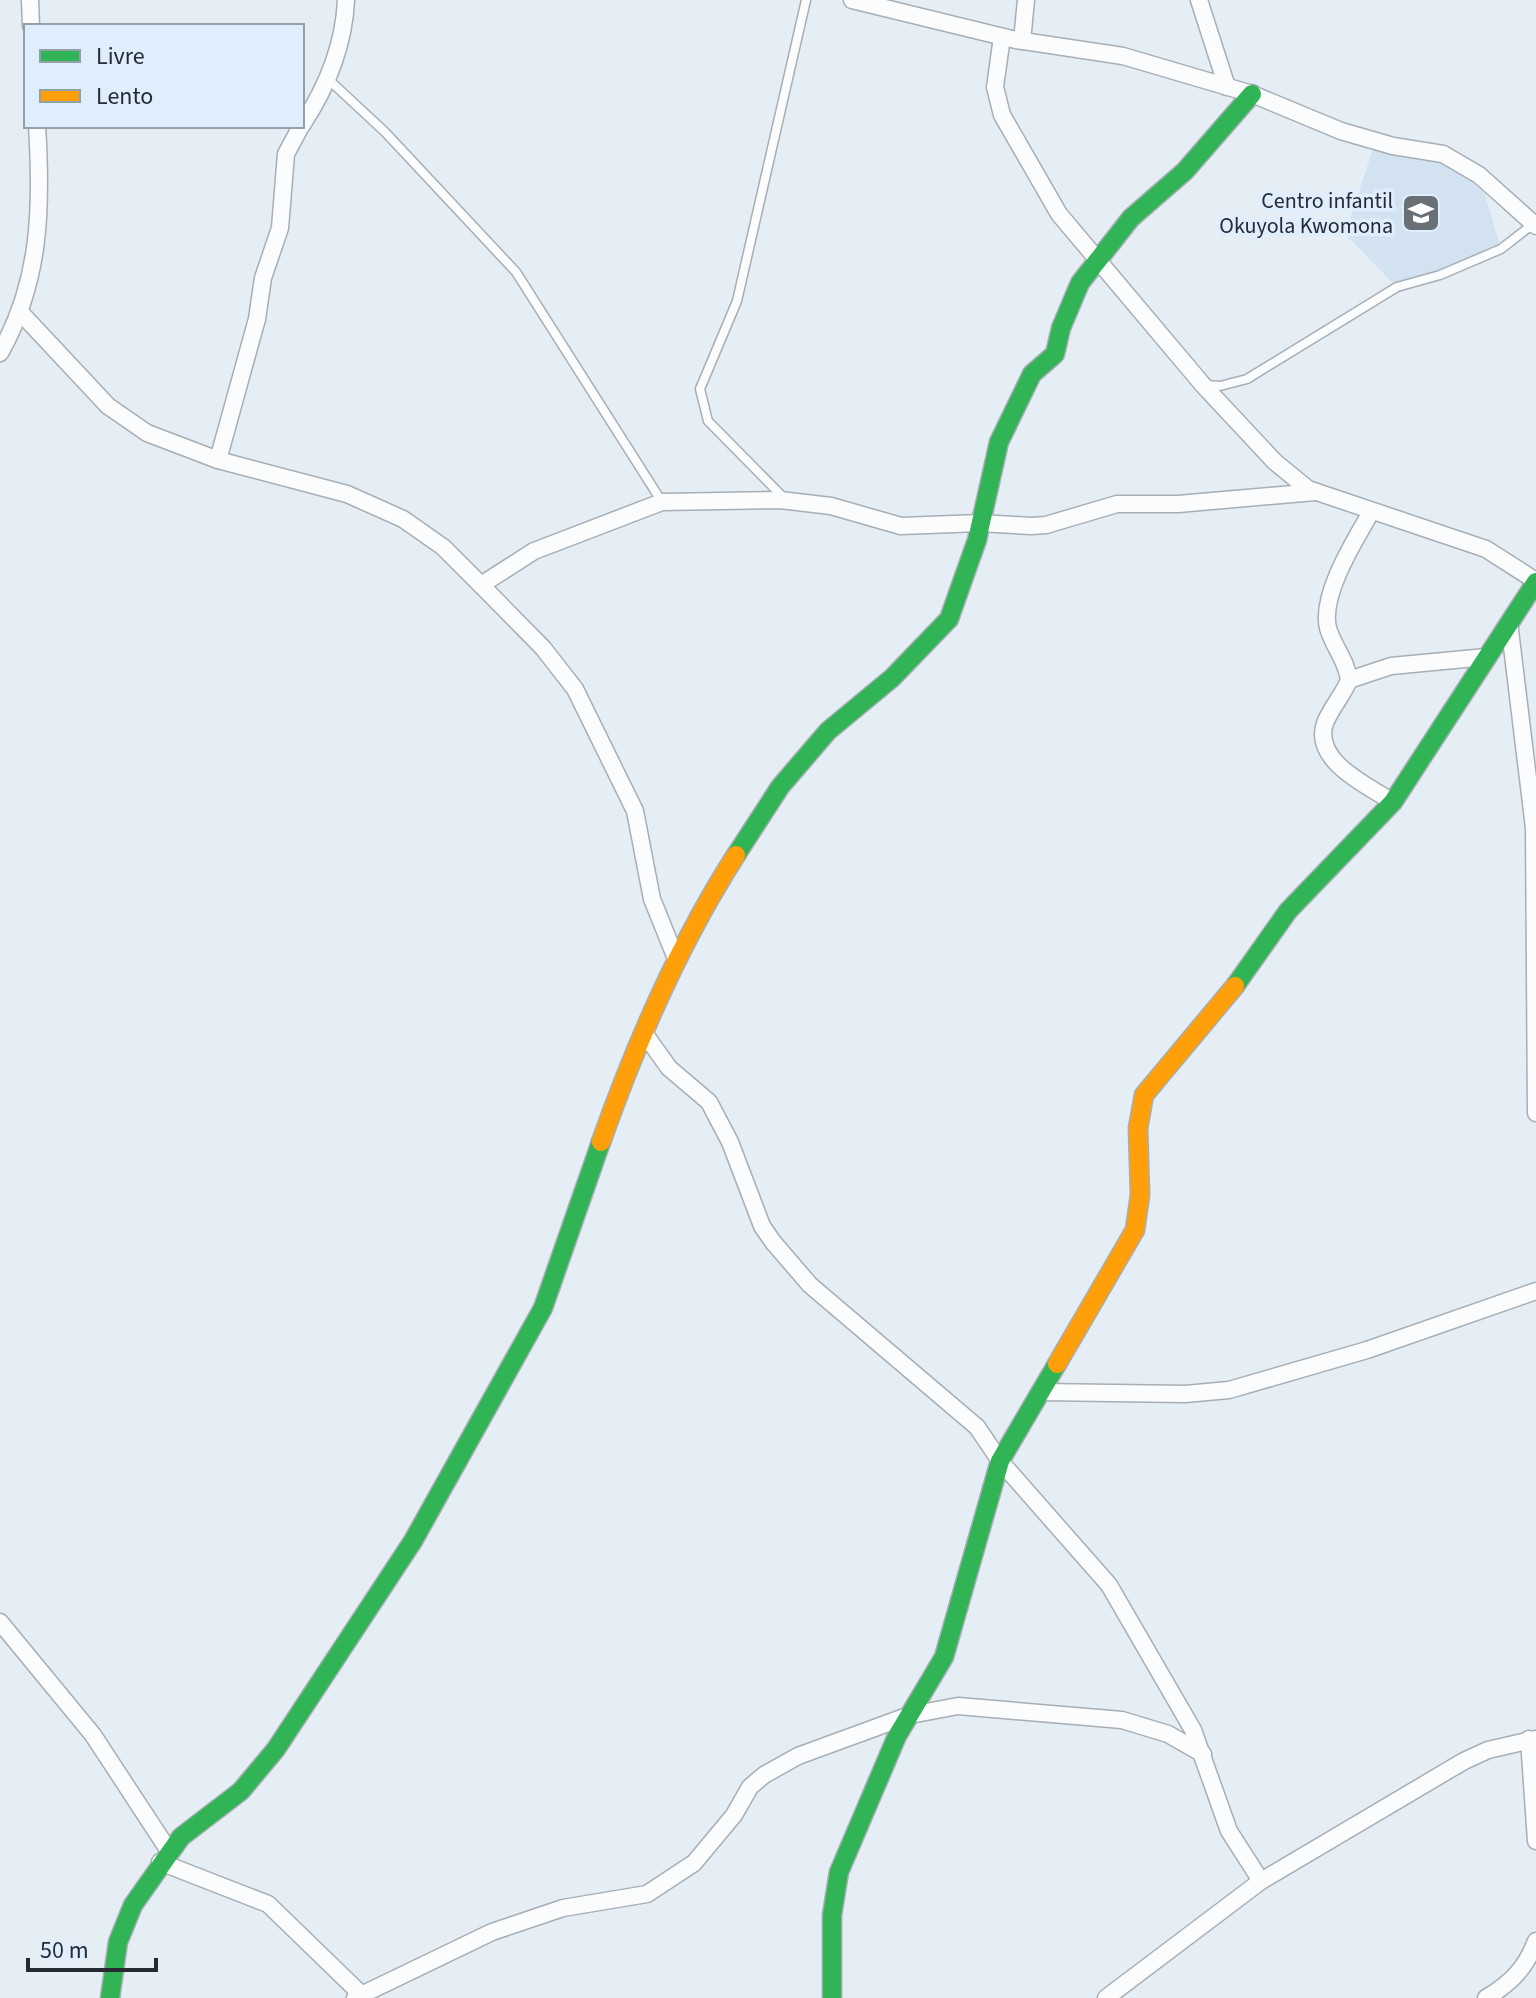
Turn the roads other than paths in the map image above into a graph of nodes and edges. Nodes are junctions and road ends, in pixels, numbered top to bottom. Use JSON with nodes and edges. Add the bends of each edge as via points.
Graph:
{"nodes":[{"id":1,"x":30,"y":0,"type":"edge"},
{"id":2,"x":346,"y":0,"type":"edge"},
{"id":3,"x":806,"y":0,"type":"edge"},
{"id":4,"x":852,"y":0,"type":"edge"},
{"id":5,"x":1026,"y":0,"type":"edge"},
{"id":6,"x":1199,"y":0,"type":"edge"},
{"id":7,"x":31,"y":24,"type":"edge"},
{"id":8,"x":1002,"y":37,"type":"junction"},
{"id":9,"x":1022,"y":41,"type":"junction"},
{"id":10,"x":328,"y":79,"type":"junction"},
{"id":11,"x":1227,"y":87,"type":"junction"},
{"id":12,"x":1252,"y":94,"type":"junction"},
{"id":13,"x":304,"y":122,"type":"edge"},
{"id":14,"x":37,"y":128,"type":"edge"},
{"id":15,"x":301,"y":128,"type":"edge"},
{"id":16,"x":1535,"y":225,"type":"edge"},
{"id":17,"x":1097,"y":258,"type":"junction"},
{"id":18,"x":20,"y":312,"type":"junction"},
{"id":19,"x":0,"y":353,"type":"edge"},
{"id":20,"x":1203,"y":385,"type":"junction"},
{"id":21,"x":218,"y":460,"type":"junction"},
{"id":22,"x":1315,"y":492,"type":"junction"},
{"id":23,"x":786,"y":501,"type":"junction"},
{"id":24,"x":662,"y":502,"type":"junction"},
{"id":25,"x":1371,"y":512,"type":"junction"},
{"id":26,"x":980,"y":523,"type":"junction"},
{"id":27,"x":1536,"y":582,"type":"edge"},
{"id":28,"x":481,"y":585,"type":"junction"},
{"id":29,"x":1509,"y":622,"type":"junction"},
{"id":30,"x":1486,"y":657,"type":"junction"},
{"id":31,"x":1349,"y":680,"type":"junction"},
{"id":32,"x":1393,"y":802,"type":"junction"},
{"id":33,"x":677,"y":961,"type":"junction"},
{"id":34,"x":644,"y":1033,"type":"junction"},
{"id":35,"x":1536,"y":1113,"type":"edge"},
{"id":36,"x":1536,"y":1291,"type":"edge"},
{"id":37,"x":1040,"y":1392,"type":"junction"},
{"id":38,"x":1000,"y":1461,"type":"junction"},
{"id":39,"x":0,"y":1622,"type":"edge"},
{"id":40,"x":910,"y":1715,"type":"junction"},
{"id":41,"x":1533,"y":1739,"type":"edge"},
{"id":42,"x":1203,"y":1754,"type":"junction"},
{"id":43,"x":1536,"y":1841,"type":"edge"},
{"id":44,"x":165,"y":1856,"type":"junction"},
{"id":45,"x":1261,"y":1881,"type":"junction"},
{"id":46,"x":1536,"y":1941,"type":"edge"},
{"id":47,"x":361,"y":1997,"type":"edge"},
{"id":48,"x":110,"y":1998,"type":"edge"},
{"id":49,"x":832,"y":1998,"type":"edge"},
{"id":50,"x":1106,"y":1998,"type":"edge"},
{"id":51,"x":1486,"y":1998,"type":"edge"}],
"edges":[{"from":1,"to":7,"type":"street"},
{"from":2,"to":10,"type":"street","via":[[340,46]]},
{"from":3,"to":23,"type":"lane","via":[[737,301],[700,389],[708,421]]},
{"from":4,"to":8,"type":"street"},
{"from":5,"to":9,"type":"street"},
{"from":6,"to":11,"type":"street"},
{"from":8,"to":9,"type":"street"},
{"from":8,"to":17,"type":"street","via":[[995,87],[1002,115],[1059,214]]},
{"from":9,"to":11,"type":"street","via":[[1123,56]]},
{"from":10,"to":13,"type":"street"},
{"from":10,"to":24,"type":"lane","via":[[516,272]]},
{"from":11,"to":12,"type":"street"},
{"from":12,"to":16,"type":"street","via":[[1341,131],[1443,154],[1479,175]]},
{"from":12,"to":17,"type":"street","via":[[1185,171],[1131,218]]},
{"from":14,"to":18,"type":"street","via":[[41,208],[37,249]]},
{"from":15,"to":21,"type":"street","via":[[286,154],[280,228]]},
{"from":16,"to":20,"type":"lane","via":[[1501,249],[1397,287],[1247,379]]},
{"from":17,"to":20,"type":"street"},
{"from":17,"to":26,"type":"street","via":[[1070,306],[1055,354],[1039,365],[1022,390],[999,442]]},
{"from":18,"to":19,"type":"street"},
{"from":18,"to":21,"type":"street","via":[[127,420]]},
{"from":20,"to":22,"type":"street","via":[[1293,480]]},
{"from":21,"to":28,"type":"street","via":[[347,494],[403,519],[443,547]]},
{"from":22,"to":25,"type":"street"},
{"from":22,"to":26,"type":"street","via":[[1117,504],[1046,525]]},
{"from":23,"to":24,"type":"street"},
{"from":23,"to":26,"type":"street","via":[[831,506],[901,526]]},
{"from":24,"to":28,"type":"street","via":[[534,551]]},
{"from":25,"to":27,"type":"street","via":[[1486,549]]},
{"from":25,"to":31,"type":"street","via":[[1345,558],[1327,613]]},
{"from":26,"to":33,"type":"street","via":[[949,619],[892,678],[828,731],[780,787]]},
{"from":27,"to":29,"type":"street"},
{"from":28,"to":33,"type":"street","via":[[575,689],[635,811],[652,899]]},
{"from":29,"to":30,"type":"street"},
{"from":29,"to":35,"type":"street","via":[[1534,828]]},
{"from":30,"to":31,"type":"street","via":[[1391,666]]},
{"from":30,"to":32,"type":"street"},
{"from":31,"to":32,"type":"street","via":[[1323,730],[1328,753]]},
{"from":32,"to":37,"type":"street","via":[[1288,911],[1235,986],[1144,1095],[1138,1112],[1142,1207],[1135,1230]]},
{"from":33,"to":34,"type":"street"},
{"from":34,"to":38,"type":"street","via":[[669,1068],[709,1102],[773,1242],[810,1285],[977,1427]]},
{"from":34,"to":44,"type":"street","via":[[543,1308],[413,1541],[255,1778],[199,1820]]},
{"from":36,"to":37,"type":"street","via":[[1367,1350],[1229,1390]]},
{"from":37,"to":38,"type":"street"},
{"from":38,"to":40,"type":"street","via":[[944,1657]]},
{"from":38,"to":42,"type":"street","via":[[1109,1585],[1167,1681]]},
{"from":39,"to":44,"type":"street","via":[[93,1735]]},
{"from":40,"to":42,"type":"street","via":[[958,1706],[1122,1720],[1168,1734]]},
{"from":40,"to":47,"type":"street","via":[[837,1740],[764,1775],[694,1863],[647,1894],[563,1908],[492,1932]]},
{"from":40,"to":49,"type":"street","via":[[839,1872],[832,1915]]},
{"from":41,"to":43,"type":"street"},
{"from":41,"to":45,"type":"street","via":[[1464,1761]]},
{"from":42,"to":45,"type":"street","via":[[1229,1831]]},
{"from":44,"to":47,"type":"street","via":[[268,1904]]},
{"from":44,"to":48,"type":"street","via":[[122,1928]]},
{"from":45,"to":50,"type":"street"},
{"from":46,"to":51,"type":"street","via":[[1528,1963]]}]}
